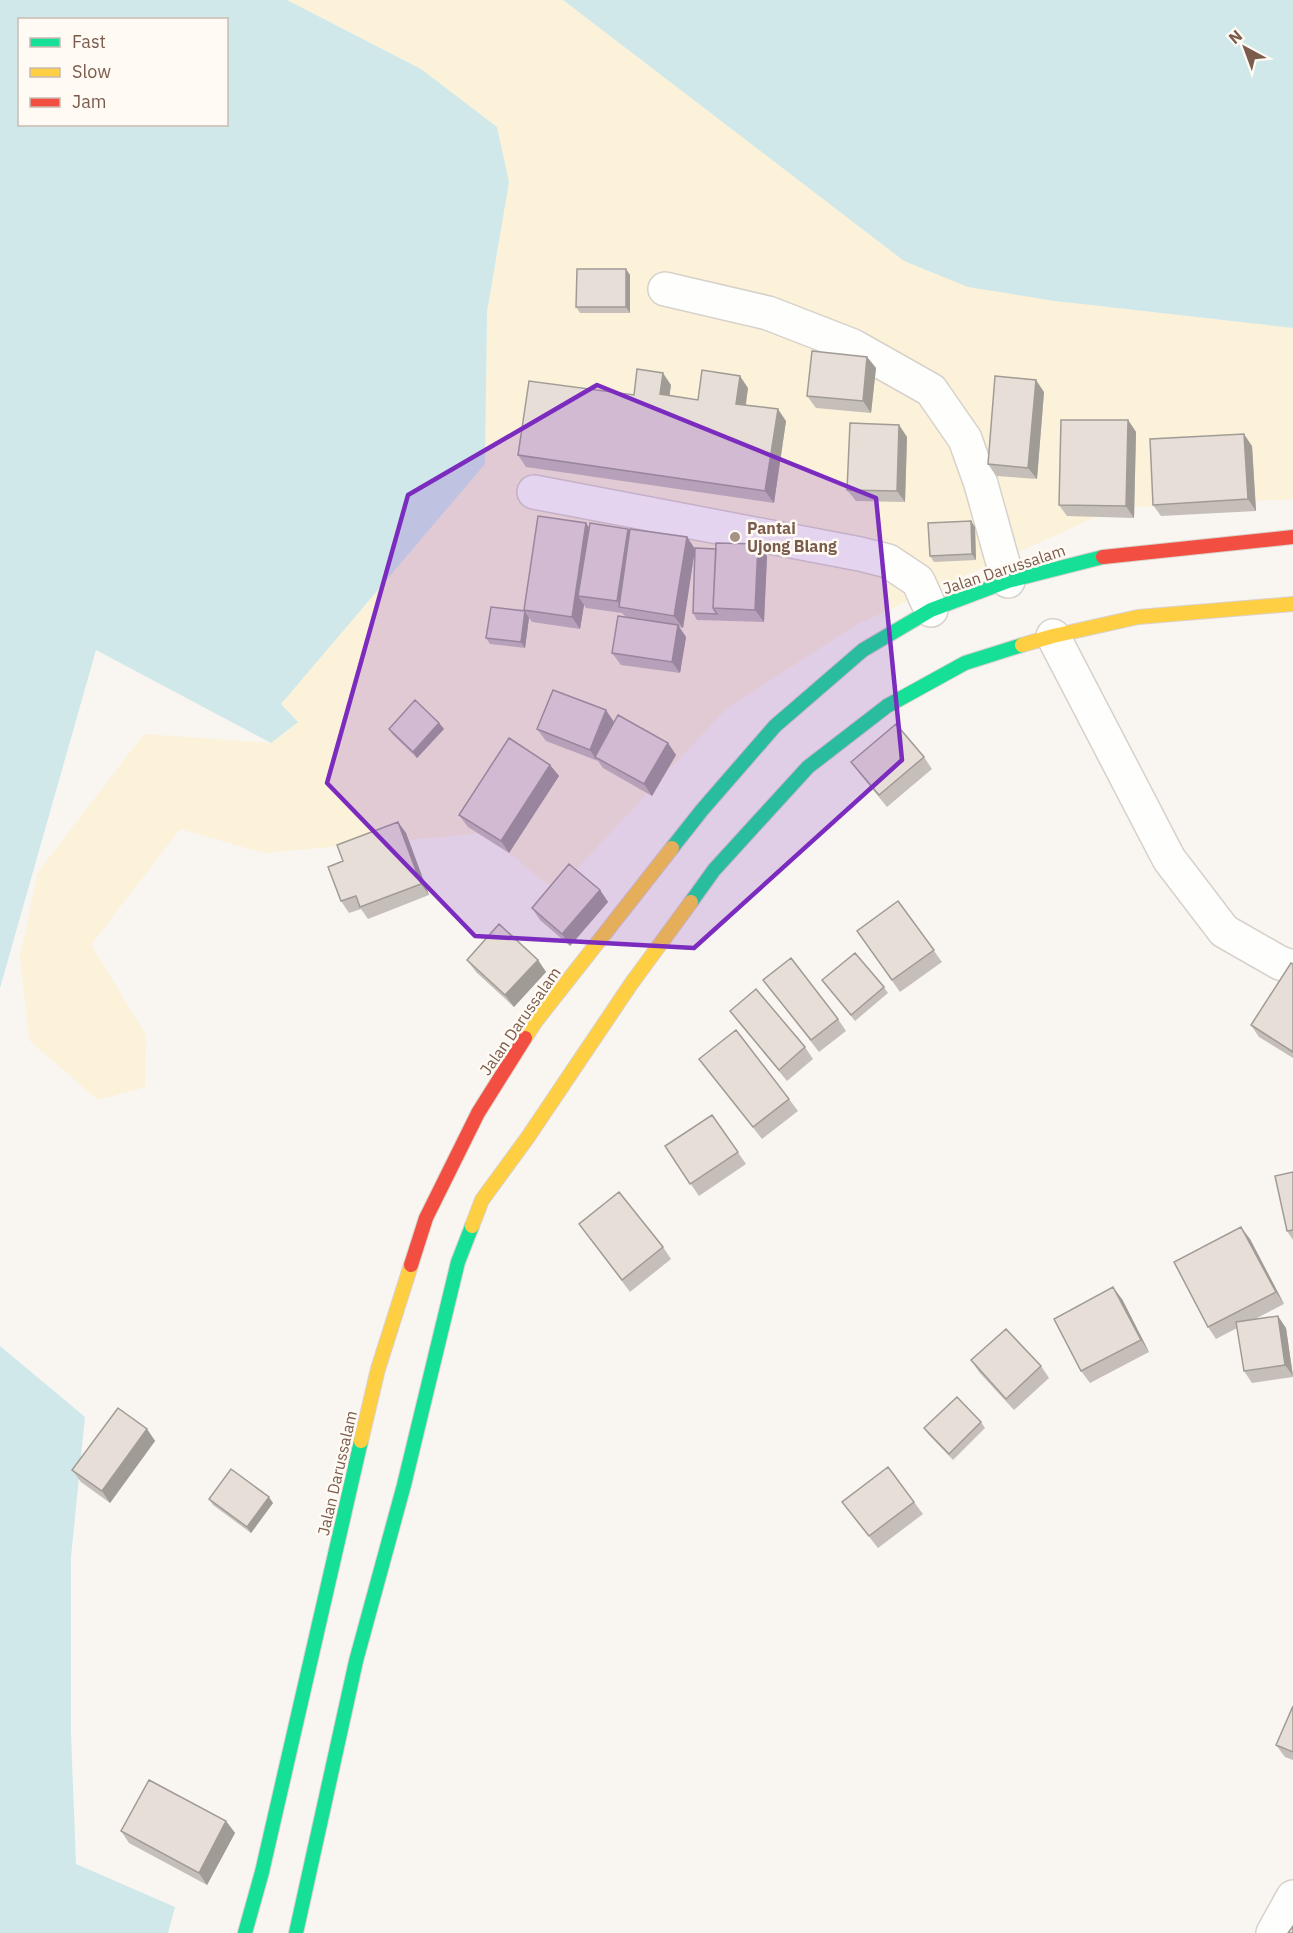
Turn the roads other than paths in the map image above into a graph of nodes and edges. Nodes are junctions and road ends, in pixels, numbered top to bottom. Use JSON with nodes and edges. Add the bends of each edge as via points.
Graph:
{"nodes":[{"id":1,"x":665,"y":290,"type":"dead end"},
{"id":2,"x":534,"y":492,"type":"dead end"},
{"id":3,"x":1293,"y":537,"type":"edge"},
{"id":4,"x":1008,"y":581,"type":"junction"},
{"id":5,"x":1293,"y":604,"type":"edge"},
{"id":6,"x":931,"y":610,"type":"junction"},
{"id":7,"x":1053,"y":636,"type":"junction"},
{"id":8,"x":1293,"y":966,"type":"edge"},
{"id":9,"x":1293,"y":1897,"type":"edge"},
{"id":10,"x":245,"y":1933,"type":"edge"},
{"id":11,"x":296,"y":1933,"type":"edge"},
{"id":12,"x":1273,"y":1933,"type":"edge"}],
"edges":[{"from":1,"to":4,"type":"street","via":[[768,313],[853,346],[931,390],[965,439]]},
{"from":2,"to":6,"type":"street","via":[[888,561],[918,581]]},
{"from":3,"to":4,"type":"street","name":"Jalan Darussalam","via":[[1096,558]]},
{"from":4,"to":6,"type":"street","name":"Jalan Darussalam"},
{"from":5,"to":7,"type":"street","via":[[1138,617]]},
{"from":6,"to":10,"type":"street","name":"Jalan Darussalam","via":[[863,650],[775,726],[702,810],[536,1021],[478,1113],[426,1218],[378,1369],[318,1653]]},
{"from":7,"to":8,"type":"street","via":[[1169,859],[1224,931],[1280,963]]},
{"from":7,"to":11,"type":"street","via":[[965,663],[886,706],[808,767],[714,870],[482,1200],[458,1262],[404,1485],[351,1659]]},
{"from":9,"to":12,"type":"street"}]}
